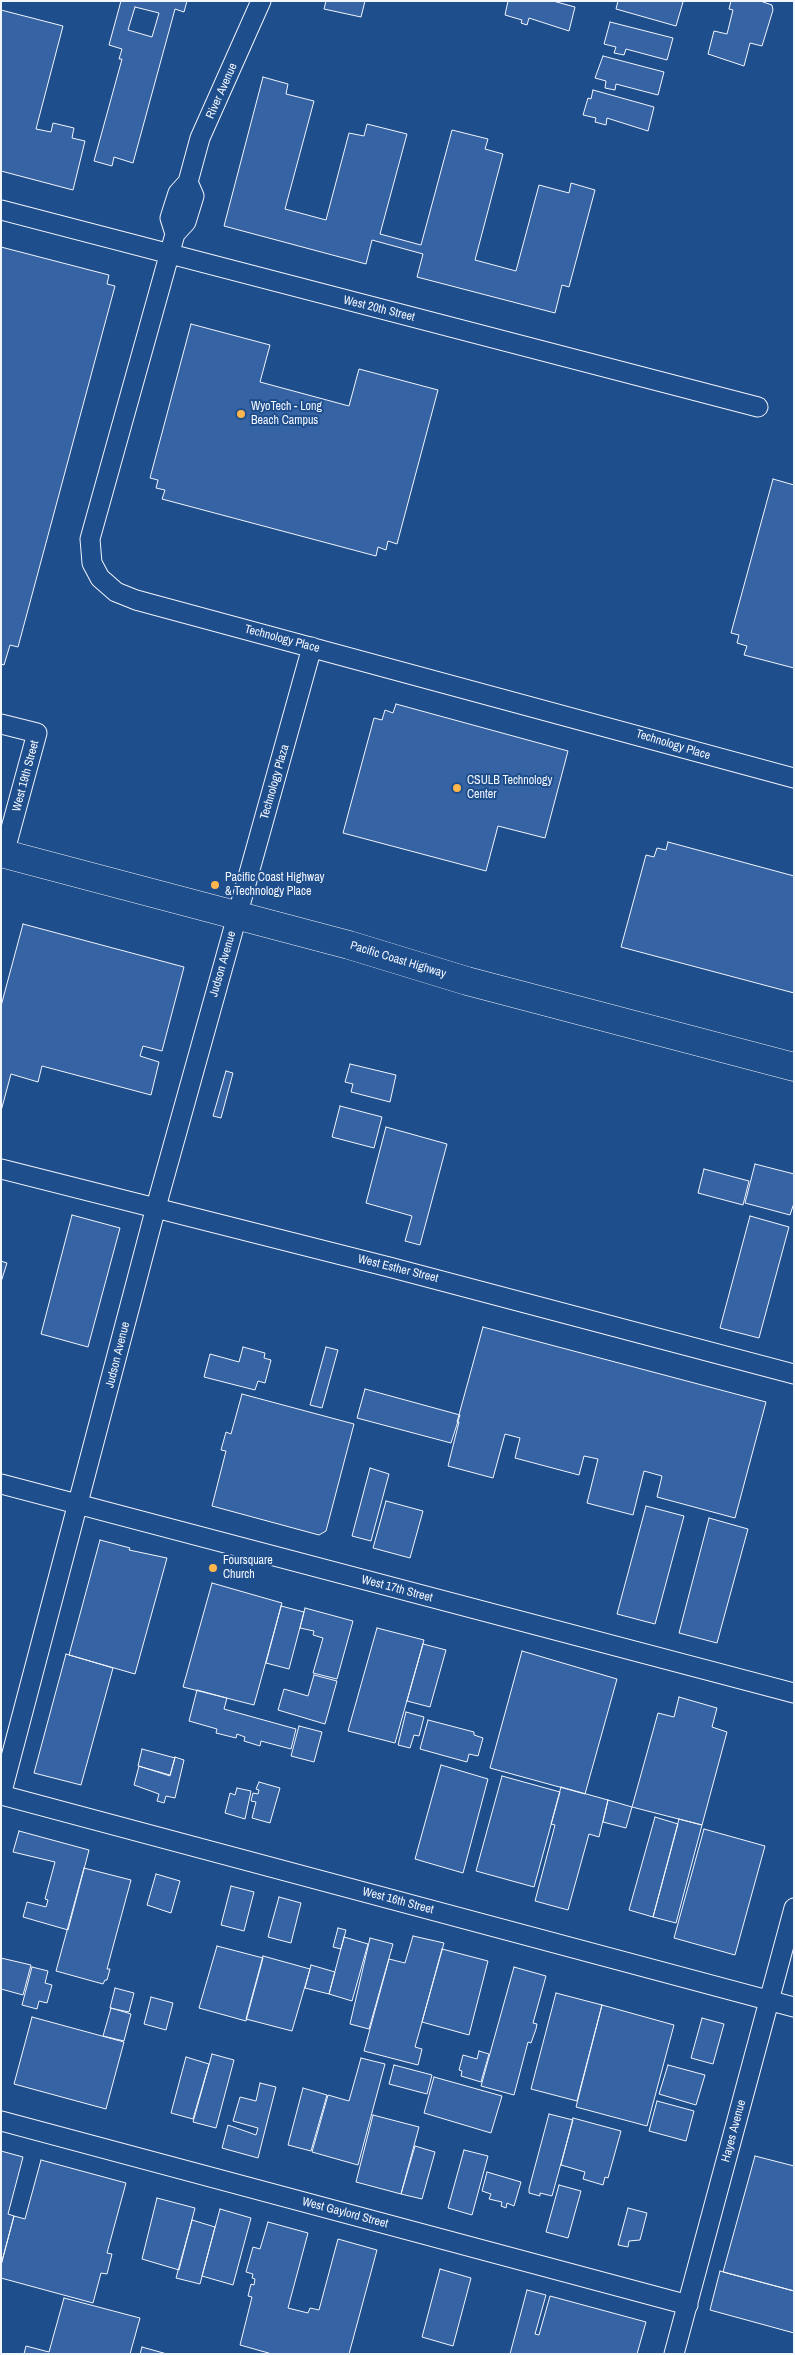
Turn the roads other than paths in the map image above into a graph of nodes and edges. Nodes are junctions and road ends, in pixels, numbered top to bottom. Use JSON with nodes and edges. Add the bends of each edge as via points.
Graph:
{"nodes":[{"id":1,"x":261,"y":1,"type":"edge"},
{"id":2,"x":1,"y":210,"type":"edge"},
{"id":3,"x":169,"y":255,"type":"junction"},
{"id":4,"x":758,"y":407,"type":"dead end"},
{"id":5,"x":312,"y":647,"type":"junction"},
{"id":6,"x":1,"y":724,"type":"edge"},
{"id":7,"x":794,"y":778,"type":"edge"},
{"id":8,"x":3,"y":854,"type":"edge"},
{"id":9,"x":237,"y":916,"type":"junction"},
{"id":10,"x":794,"y":1067,"type":"edge"},
{"id":11,"x":1,"y":1169,"type":"edge"},
{"id":12,"x":156,"y":1208,"type":"junction"},
{"id":13,"x":794,"y":1374,"type":"edge"},
{"id":14,"x":1,"y":1484,"type":"edge"},
{"id":15,"x":79,"y":1505,"type":"junction"},
{"id":16,"x":794,"y":1692,"type":"edge"},
{"id":17,"x":1,"y":1795,"type":"edge"},
{"id":18,"x":794,"y":1908,"type":"edge"},
{"id":19,"x":769,"y":2000,"type":"junction"},
{"id":20,"x":794,"y":2007,"type":"edge"},
{"id":21,"x":1,"y":2121,"type":"edge"},
{"id":22,"x":688,"y":2305,"type":"junction"},
{"id":23,"x":674,"y":2354,"type":"edge"}],
"edges":[{"from":1,"to":3,"type":"street","name":"River Avenue","via":[[200,138],[188,182],[178,193],[170,218],[175,234]]},
{"from":2,"to":3,"type":"street","name":"West 20th Street"},
{"from":3,"to":4,"type":"street","name":"West 20th Street"},
{"from":3,"to":5,"type":"street","name":"Technology Place","via":[[90,539],[92,563],[100,578],[116,592],[136,600]]},
{"from":5,"to":7,"type":"street","name":"Technology Place"},
{"from":5,"to":9,"type":"street","name":"Technology Plaza"},
{"from":6,"to":8,"type":"street","name":"West 19th Street","via":[[37,733]]},
{"from":8,"to":9,"type":"highway","name":"Pacific Coast Highway"},
{"from":9,"to":10,"type":"highway","name":"Pacific Coast Highway"},
{"from":9,"to":12,"type":"street","name":"Judson Avenue"},
{"from":11,"to":12,"type":"street","name":"West Esther Street"},
{"from":12,"to":13,"type":"street","name":"West Esther Street"},
{"from":12,"to":15,"type":"street","name":"Judson Avenue"},
{"from":14,"to":15,"type":"street","name":"West 17th Street"},
{"from":15,"to":16,"type":"street","name":"West 17th Street"},
{"from":15,"to":17,"type":"street","name":"Judson Avenue"},
{"from":17,"to":19,"type":"street","name":"West 16th Street"},
{"from":18,"to":19,"type":"street","name":"Hayes Avenue"},
{"from":19,"to":20,"type":"street","name":"West 16th Street"},
{"from":19,"to":22,"type":"street","name":"Hayes Avenue"},
{"from":21,"to":22,"type":"street","name":"West Gaylord Street"},
{"from":22,"to":23,"type":"street","name":"Hayes Avenue"}]}
